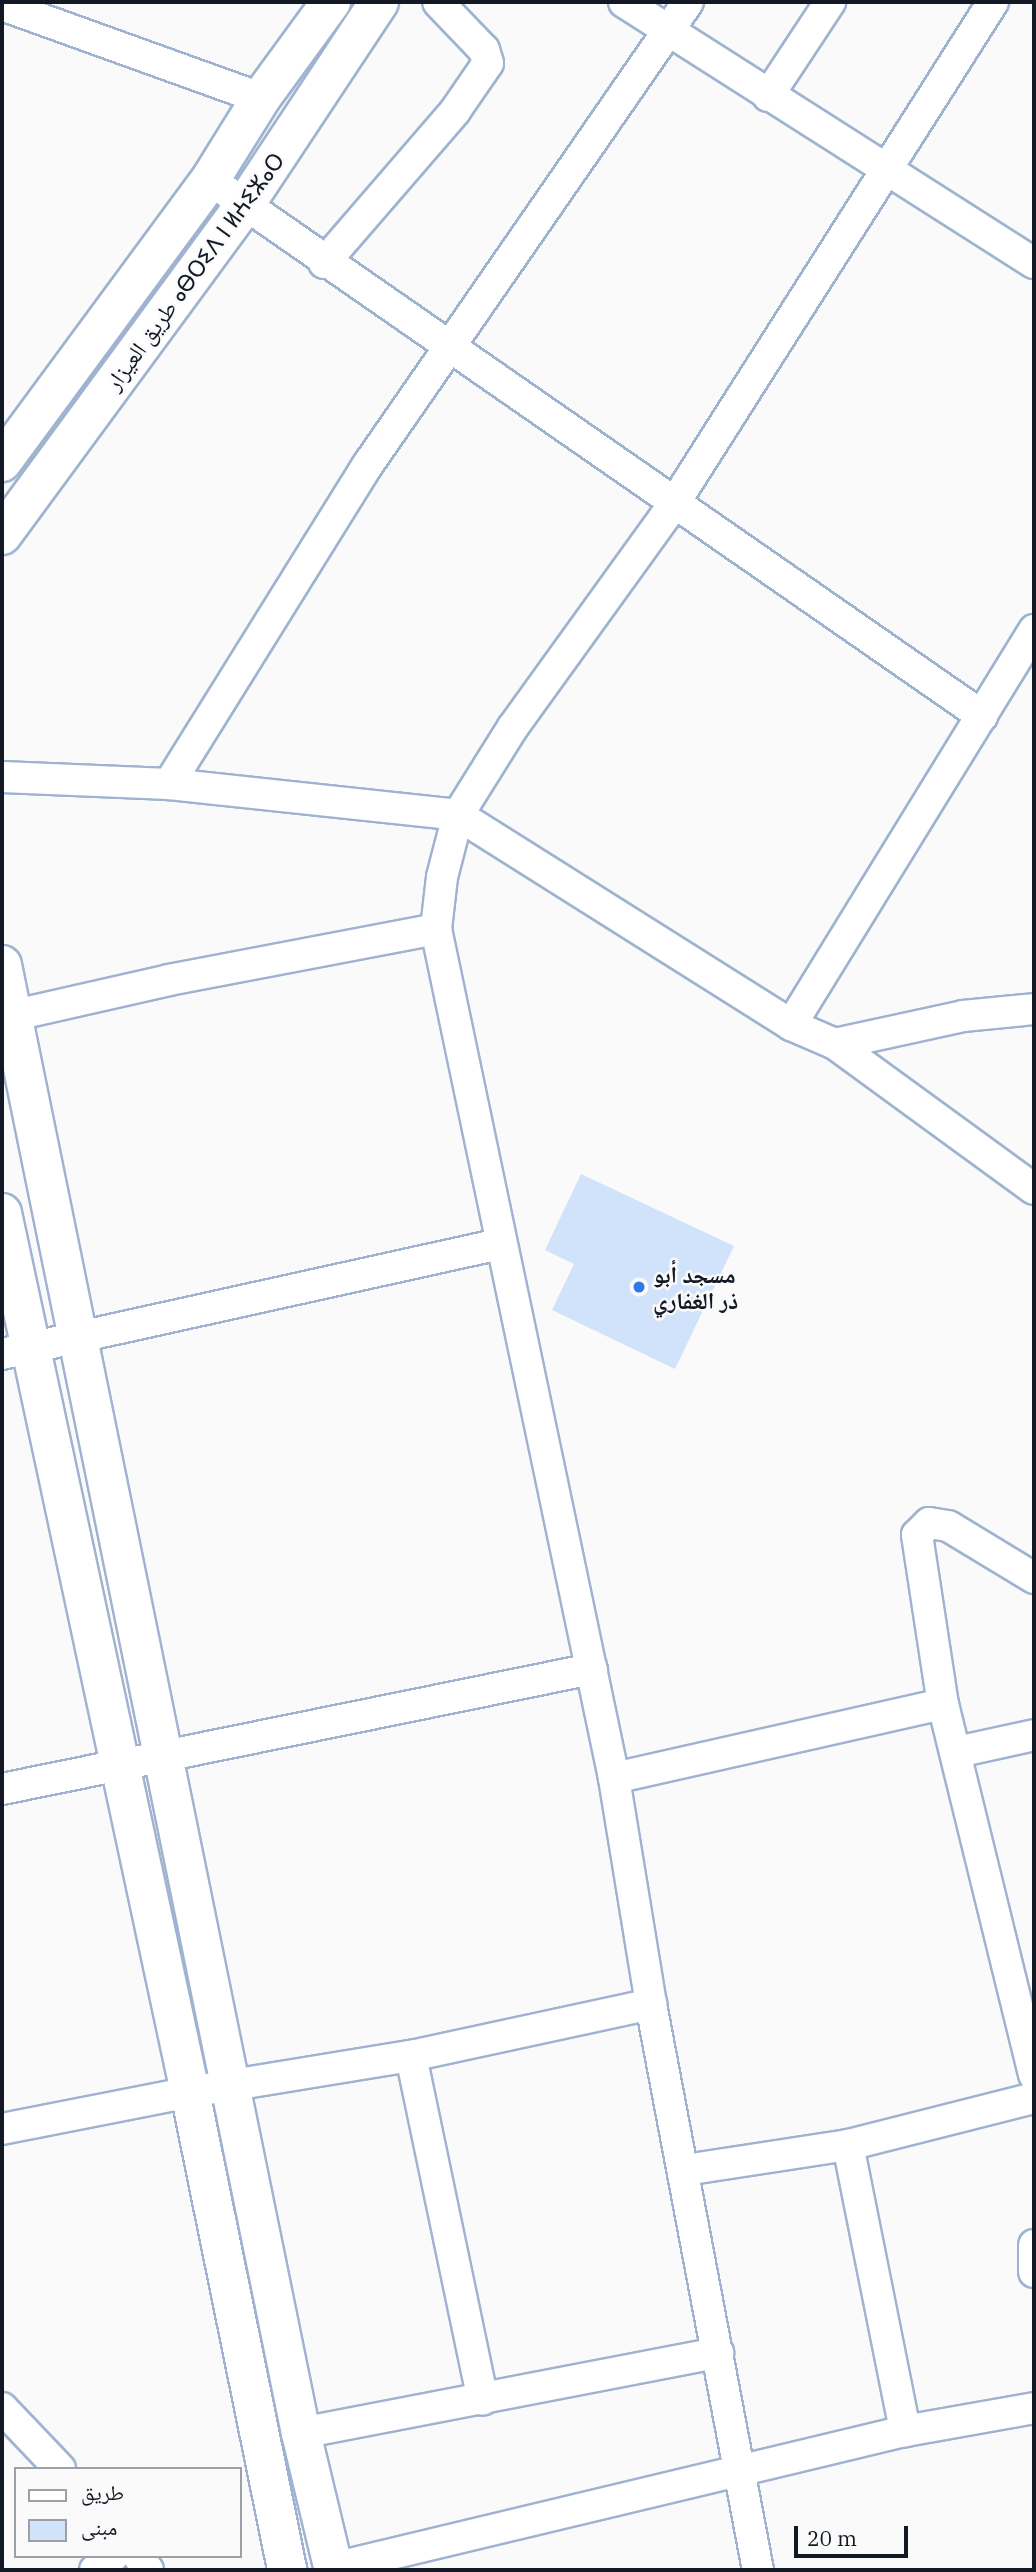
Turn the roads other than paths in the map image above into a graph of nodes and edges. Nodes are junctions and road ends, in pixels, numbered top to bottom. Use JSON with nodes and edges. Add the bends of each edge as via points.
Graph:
{"nodes":[{"id":1,"x":331,"y":2,"type":"edge"},
{"id":2,"x":379,"y":2,"type":"edge"},
{"id":3,"x":438,"y":2,"type":"edge"},
{"id":4,"x":624,"y":2,"type":"edge"},
{"id":5,"x":688,"y":2,"type":"edge"},
{"id":6,"x":830,"y":2,"type":"edge"},
{"id":7,"x":993,"y":2,"type":"edge"},
{"id":8,"x":2,"y":5,"type":"edge"},
{"id":9,"x":667,"y":34,"type":"junction"},
{"id":10,"x":768,"y":96,"type":"junction"},
{"id":11,"x":261,"y":98,"type":"junction"},
{"id":12,"x":889,"y":168,"type":"junction"},
{"id":13,"x":211,"y":180,"type":"junction"},
{"id":14,"x":246,"y":203,"type":"junction"},
{"id":15,"x":324,"y":263,"type":"junction"},
{"id":16,"x":1034,"y":263,"type":"edge"},
{"id":17,"x":452,"y":346,"type":"junction"},
{"id":18,"x":2,"y":462,"type":"edge"},
{"id":19,"x":675,"y":502,"type":"junction"},
{"id":20,"x":2,"y":535,"type":"edge"},
{"id":21,"x":1034,"y":630,"type":"edge"},
{"id":22,"x":982,"y":716,"type":"junction"},
{"id":23,"x":2,"y":778,"type":"edge"},
{"id":24,"x":169,"y":785,"type":"junction"},
{"id":25,"x":458,"y":815,"type":"junction"},
{"id":26,"x":436,"y":929,"type":"junction"},
{"id":27,"x":2,"y":965,"type":"edge"},
{"id":28,"x":1034,"y":1009,"type":"edge"},
{"id":29,"x":6,"y":1018,"type":"edge"},
{"id":30,"x":791,"y":1025,"type":"junction"},
{"id":31,"x":835,"y":1044,"type":"junction"},
{"id":32,"x":1034,"y":1189,"type":"edge"},
{"id":33,"x":2,"y":1213,"type":"edge"},
{"id":34,"x":500,"y":1244,"type":"junction"},
{"id":35,"x":75,"y":1336,"type":"junction"},
{"id":36,"x":16,"y":1350,"type":"edge"},
{"id":37,"x":1034,"y":1578,"type":"edge"},
{"id":38,"x":593,"y":1669,"type":"junction"},
{"id":39,"x":943,"y":1704,"type":"junction"},
{"id":40,"x":1034,"y":1735,"type":"edge"},
{"id":41,"x":957,"y":1752,"type":"junction"},
{"id":42,"x":163,"y":1756,"type":"junction"},
{"id":43,"x":119,"y":1765,"type":"junction"},
{"id":44,"x":614,"y":1778,"type":"junction"},
{"id":45,"x":2,"y":1788,"type":"edge"},
{"id":46,"x":651,"y":2004,"type":"junction"},
{"id":47,"x":411,"y":2056,"type":"junction"},
{"id":48,"x":1034,"y":2075,"type":"edge"},
{"id":49,"x":231,"y":2085,"type":"junction"},
{"id":50,"x":190,"y":2092,"type":"junction"},
{"id":51,"x":1034,"y":2098,"type":"edge"},
{"id":52,"x":2,"y":2129,"type":"edge"},
{"id":53,"x":848,"y":2145,"type":"junction"},
{"id":54,"x":685,"y":2170,"type":"junction"},
{"id":55,"x":1034,"y":2245,"type":"edge"},
{"id":56,"x":1034,"y":2272,"type":"edge"},
{"id":57,"x":718,"y":2353,"type":"junction"},
{"id":58,"x":483,"y":2400,"type":"junction"},
{"id":59,"x":2,"y":2408,"type":"edge"},
{"id":60,"x":1034,"y":2408,"type":"edge"},
{"id":61,"x":905,"y":2431,"type":"junction"},
{"id":62,"x":301,"y":2433,"type":"junction"},
{"id":63,"x":58,"y":2467,"type":"edge"},
{"id":64,"x":739,"y":2471,"type":"junction"},
{"id":65,"x":110,"y":2558,"type":"edge"},
{"id":66,"x":334,"y":2569,"type":"edge"},
{"id":67,"x":95,"y":2570,"type":"edge"},
{"id":68,"x":287,"y":2570,"type":"edge"},
{"id":69,"x":758,"y":2570,"type":"edge"}],
"edges":[{"from":1,"to":11,"type":"main road","name":"طريق العيزار ⴰⴱⵔⵉⴷ ⵏ ⵍⵄⵉⵣⴰⵔ"},
{"from":2,"to":14,"type":"main road","name":"طريق العيزار ⴰⴱⵔⵉⴷ ⵏ ⵍⵄⵉⵣⴰⵔ"},
{"from":3,"to":15,"type":"street","via":[[484,50],[488,63],[447,120]]},
{"from":4,"to":9,"type":"street"},
{"from":5,"to":9,"type":"street"},
{"from":6,"to":10,"type":"street"},
{"from":7,"to":12,"type":"street"},
{"from":8,"to":11,"type":"street"},
{"from":9,"to":10,"type":"street"},
{"from":9,"to":17,"type":"street"},
{"from":10,"to":12,"type":"street"},
{"from":11,"to":13,"type":"main road","name":"طريق العيزار ⴰⴱⵔⵉⴷ ⵏ ⵍⵄⵉⵣⴰⵔ"},
{"from":12,"to":16,"type":"street"},
{"from":12,"to":19,"type":"street"},
{"from":13,"to":14,"type":"street"},
{"from":13,"to":18,"type":"main road","name":"طريق العيزار ⴰⴱⵔⵉⴷ ⵏ ⵍⵄⵉⵣⴰⵔ"},
{"from":14,"to":15,"type":"street"},
{"from":14,"to":20,"type":"main road","name":"طريق العيزار ⴰⴱⵔⵉⴷ ⵏ ⵍⵄⵉⵣⴰⵔ"},
{"from":15,"to":17,"type":"street"},
{"from":17,"to":19,"type":"street"},
{"from":17,"to":24,"type":"street","via":[[360,477]]},
{"from":19,"to":22,"type":"street"},
{"from":19,"to":25,"type":"street","via":[[513,727]]},
{"from":21,"to":22,"type":"street"},
{"from":22,"to":30,"type":"street"},
{"from":23,"to":24,"type":"street"},
{"from":24,"to":25,"type":"street"},
{"from":25,"to":26,"type":"street","via":[[442,877]]},
{"from":25,"to":30,"type":"street"},
{"from":26,"to":29,"type":"street"},
{"from":26,"to":34,"type":"street"},
{"from":27,"to":29,"type":"main road"},
{"from":28,"to":31,"type":"street","via":[[963,1016]]},
{"from":29,"to":35,"type":"main road"},
{"from":30,"to":31,"type":"street"},
{"from":31,"to":32,"type":"street"},
{"from":33,"to":36,"type":"main road"},
{"from":34,"to":35,"type":"street"},
{"from":34,"to":38,"type":"street"},
{"from":35,"to":36,"type":"street"},
{"from":35,"to":42,"type":"main road"},
{"from":36,"to":43,"type":"main road"},
{"from":37,"to":39,"type":"street","via":[[948,1526],[929,1523],[923,1527],[917,1543]]},
{"from":38,"to":42,"type":"street"},
{"from":38,"to":44,"type":"street"},
{"from":39,"to":41,"type":"street"},
{"from":39,"to":44,"type":"street"},
{"from":40,"to":41,"type":"street"},
{"from":41,"to":48,"type":"street"},
{"from":42,"to":43,"type":"street"},
{"from":42,"to":49,"type":"main road"},
{"from":43,"to":45,"type":"street"},
{"from":43,"to":50,"type":"main road"},
{"from":44,"to":46,"type":"street"},
{"from":46,"to":47,"type":"street"},
{"from":46,"to":54,"type":"street"},
{"from":47,"to":49,"type":"street"},
{"from":47,"to":58,"type":"street"},
{"from":49,"to":50,"type":"street"},
{"from":49,"to":62,"type":"main road"},
{"from":50,"to":52,"type":"street"},
{"from":50,"to":68,"type":"main road"},
{"from":51,"to":53,"type":"street"},
{"from":53,"to":54,"type":"street"},
{"from":53,"to":61,"type":"street"},
{"from":54,"to":57,"type":"street"},
{"from":55,"to":56,"type":"street"},
{"from":57,"to":58,"type":"street"},
{"from":57,"to":64,"type":"street"},
{"from":58,"to":62,"type":"street"},
{"from":59,"to":63,"type":"street"},
{"from":60,"to":61,"type":"street"},
{"from":61,"to":64,"type":"street"},
{"from":62,"to":66,"type":"main road"},
{"from":64,"to":66,"type":"street"},
{"from":64,"to":69,"type":"street"},
{"from":65,"to":67,"type":"street"}]}
